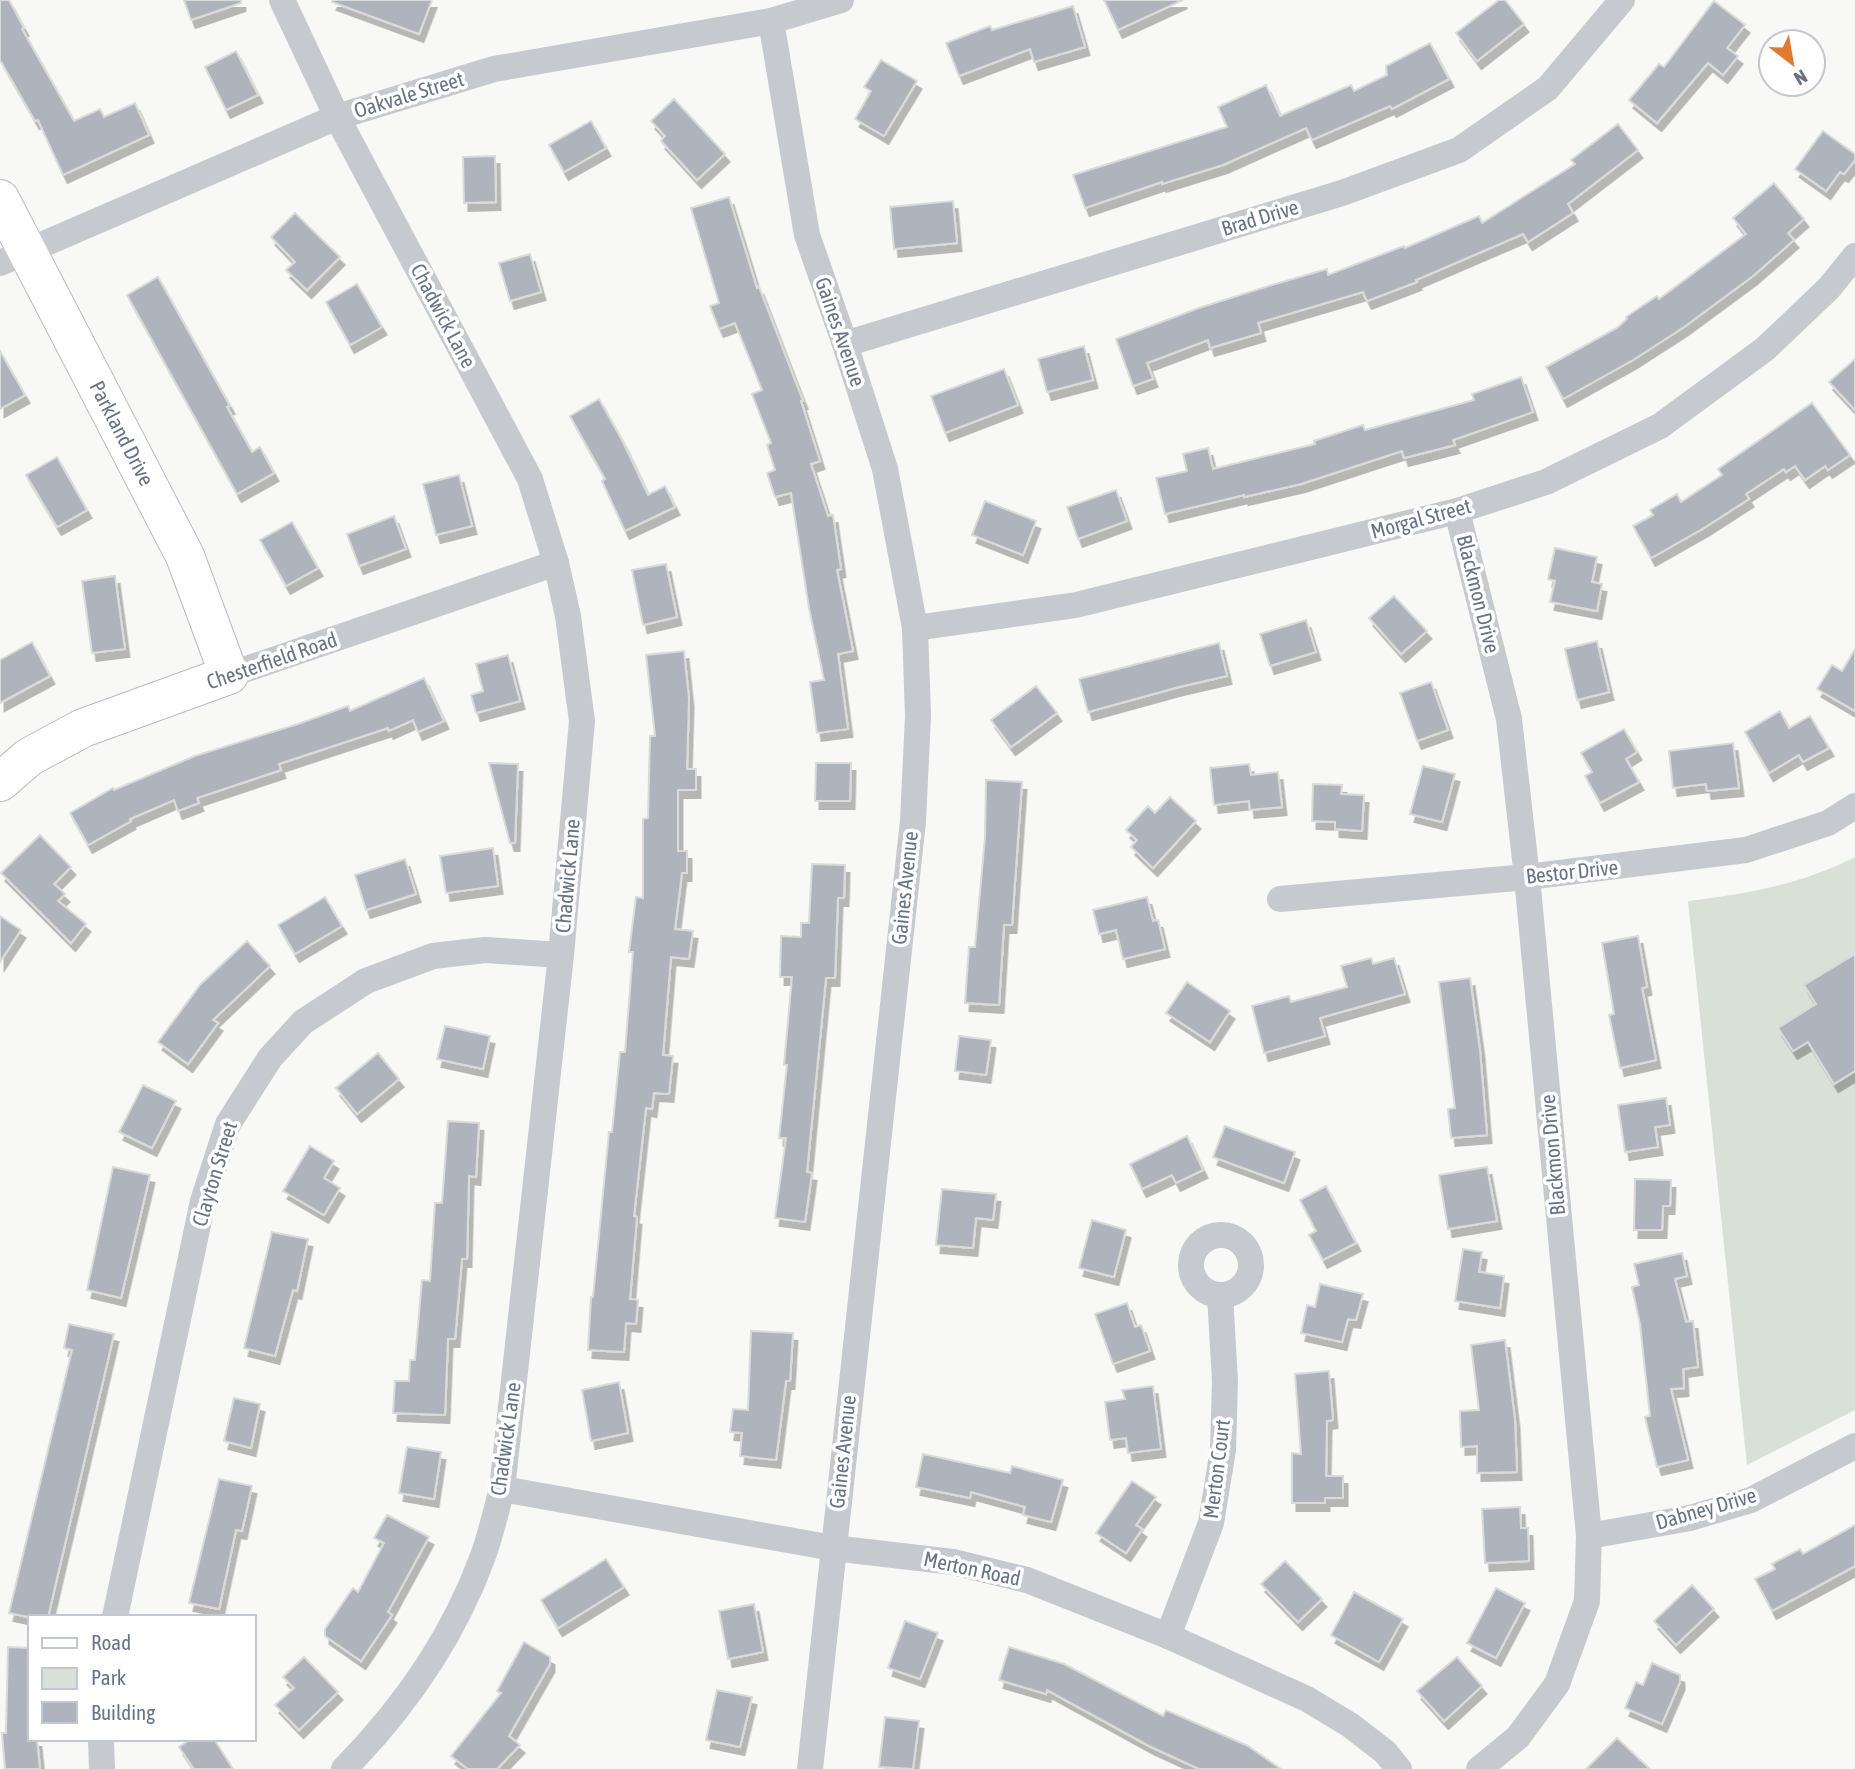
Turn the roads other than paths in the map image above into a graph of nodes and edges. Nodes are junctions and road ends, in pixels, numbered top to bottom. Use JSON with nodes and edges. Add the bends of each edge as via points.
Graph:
{"nodes":[{"id":1,"x":282,"y":0,"type":"edge"},
{"id":2,"x":841,"y":0,"type":"edge"},
{"id":3,"x":1622,"y":0,"type":"edge"},
{"id":4,"x":772,"y":21,"type":"junction"},
{"id":5,"x":337,"y":117,"type":"junction"},
{"id":6,"x":0,"y":199,"type":"edge"},
{"id":7,"x":14,"y":256,"type":"edge"},
{"id":8,"x":1855,"y":256,"type":"edge"},
{"id":9,"x":845,"y":344,"type":"junction"},
{"id":10,"x":1457,"y":511,"type":"junction"},
{"id":11,"x":556,"y":563,"type":"junction"},
{"id":12,"x":915,"y":628,"type":"junction"},
{"id":13,"x":229,"y":675,"type":"junction"},
{"id":14,"x":0,"y":782,"type":"edge"},
{"id":15,"x":1855,"y":806,"type":"edge"},
{"id":16,"x":1527,"y":877,"type":"junction"},
{"id":17,"x":1280,"y":899,"type":"dead end"},
{"id":18,"x":561,"y":955,"type":"junction"},
{"id":19,"x":1220,"y":1295,"type":"dead end"},
{"id":20,"x":1855,"y":1446,"type":"edge"},
{"id":21,"x":502,"y":1489,"type":"junction"},
{"id":22,"x":1589,"y":1536,"type":"junction"},
{"id":23,"x":833,"y":1548,"type":"junction"},
{"id":24,"x":115,"y":1615,"type":"edge"},
{"id":25,"x":1168,"y":1636,"type":"junction"},
{"id":26,"x":101,"y":1741,"type":"edge"},
{"id":27,"x":102,"y":1769,"type":"edge"},
{"id":28,"x":344,"y":1769,"type":"edge"},
{"id":29,"x":810,"y":1769,"type":"edge"},
{"id":30,"x":1399,"y":1769,"type":"edge"},
{"id":31,"x":1479,"y":1769,"type":"edge"}],
"edges":[{"from":1,"to":5,"type":"street","name":"Chadwick Lane"},
{"from":2,"to":4,"type":"street","name":"Oakvale Street"},
{"from":3,"to":9,"type":"street","name":"Brad Drive","via":[[1548,88],[1459,150],[1342,192]]},
{"from":4,"to":5,"type":"street","name":"Oakvale Street","via":[[494,69]]},
{"from":4,"to":9,"type":"street","name":"Gaines Avenue","via":[[807,235]]},
{"from":5,"to":7,"type":"street","name":"Oakvale Street"},
{"from":5,"to":11,"type":"street","name":"Chadwick Lane","via":[[530,479]]},
{"from":6,"to":7,"type":"street","name":"Parkland Drive"},
{"from":7,"to":13,"type":"street","name":"Parkland Drive","via":[[185,556]]},
{"from":8,"to":10,"type":"street","name":"Morgal Street","via":[[1829,288],[1765,349],[1660,426],[1546,482]]},
{"from":9,"to":12,"type":"street","name":"Gaines Avenue","via":[[885,469]]},
{"from":10,"to":12,"type":"street","name":"Morgal Street","via":[[1076,605]]},
{"from":10,"to":16,"type":"street","name":"Blackmon Drive","via":[[1509,719]]},
{"from":11,"to":13,"type":"street","name":"Chesterfield Road"},
{"from":11,"to":18,"type":"street","name":"Chadwick Lane","via":[[582,721]]},
{"from":12,"to":23,"type":"street","name":"Gaines Avenue","via":[[918,716],[913,821]]},
{"from":13,"to":14,"type":"street","name":"Chesterfield Road","via":[[83,728],[29,757]]},
{"from":15,"to":16,"type":"street","name":"Bestor Drive","via":[[1828,824],[1746,850]]},
{"from":16,"to":17,"type":"street","name":"Bestor Drive"},
{"from":16,"to":22,"type":"street","name":"Blackmon Drive"},
{"from":18,"to":21,"type":"street","name":"Chadwick Lane"},
{"from":18,"to":24,"type":"street","name":"Clayton Street","via":[[485,950],[433,956],[366,981],[303,1022],[270,1058],[228,1124],[203,1201]]},
{"from":19,"to":25,"type":"street","name":"Merton Court","via":[[1223,1450],[1212,1523]]},
{"from":20,"to":22,"type":"street","name":"Dabney Drive","via":[[1751,1500],[1690,1518]]},
{"from":21,"to":23,"type":"street","name":"Merton Road"},
{"from":21,"to":28,"type":"street","name":"Chadwick Lane","via":[[484,1554],[452,1627],[426,1672],[388,1722]]},
{"from":22,"to":31,"type":"street","name":"Blackmon Drive","via":[[1587,1601],[1557,1684],[1518,1737]]},
{"from":23,"to":25,"type":"street","name":"Merton Road","via":[[953,1562],[1027,1580]]},
{"from":23,"to":29,"type":"street","name":"Gaines Avenue"},
{"from":25,"to":30,"type":"street","name":"Merton Road","via":[[1307,1699],[1350,1725]]},
{"from":26,"to":27,"type":"street"}]}
